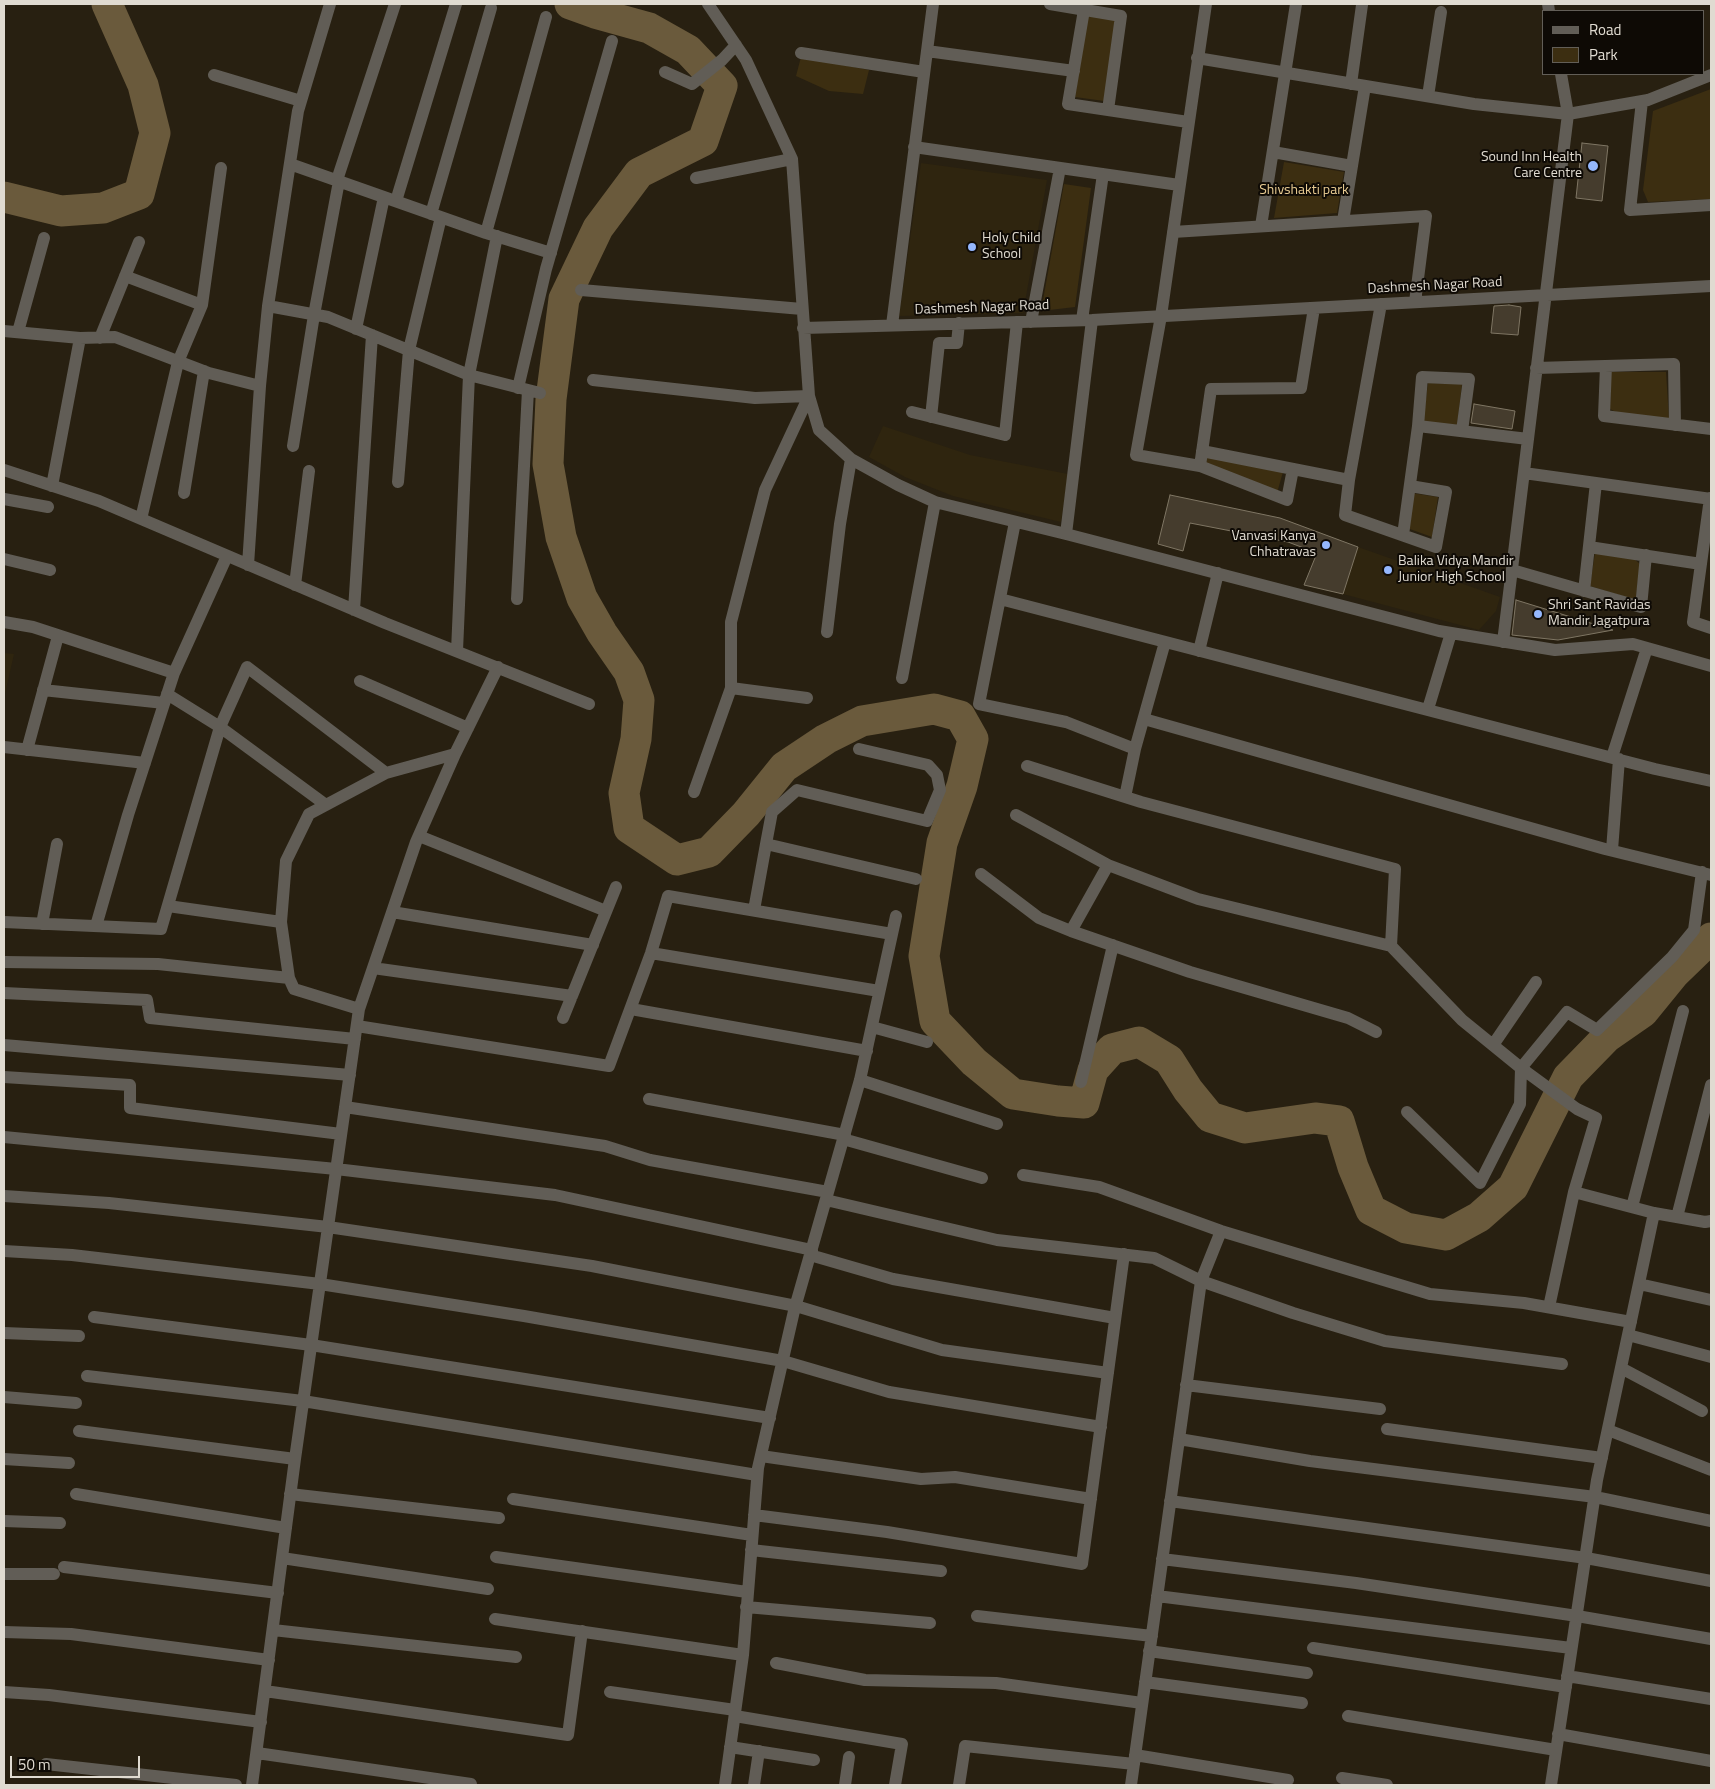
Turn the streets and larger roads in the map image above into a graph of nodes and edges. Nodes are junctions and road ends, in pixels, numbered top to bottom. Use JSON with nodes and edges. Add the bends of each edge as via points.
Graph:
{"nodes":[{"id":1,"x":395,"y":4,"type":"edge"},
{"id":2,"x":456,"y":4,"type":"edge"},
{"id":3,"x":708,"y":4,"type":"edge"},
{"id":4,"x":933,"y":4,"type":"edge"},
{"id":5,"x":1050,"y":4,"type":"edge"},
{"id":6,"x":1206,"y":4,"type":"edge"},
{"id":7,"x":1296,"y":4,"type":"edge"},
{"id":8,"x":325,"y":5,"type":"edge"},
{"id":9,"x":1362,"y":5,"type":"edge"},
{"id":10,"x":491,"y":8,"type":"dead end"},
{"id":11,"x":1084,"y":10,"type":"junction"},
{"id":12,"x":1441,"y":12,"type":"dead end"},
{"id":13,"x":546,"y":17,"type":"dead end"},
{"id":14,"x":612,"y":41,"type":"dead end"},
{"id":15,"x":736,"y":45,"type":"junction"},
{"id":16,"x":927,"y":51,"type":"junction"},
{"id":17,"x":801,"y":53,"type":"dead end"},
{"id":18,"x":1197,"y":58,"type":"junction"},
{"id":19,"x":1074,"y":71,"type":"junction"},
{"id":20,"x":665,"y":72,"type":"dead end"},
{"id":21,"x":924,"y":72,"type":"junction"},
{"id":22,"x":1285,"y":73,"type":"junction"},
{"id":23,"x":214,"y":74,"type":"dead end"},
{"id":24,"x":1561,"y":75,"type":"edge"},
{"id":25,"x":1711,"y":75,"type":"edge"},
{"id":26,"x":1351,"y":84,"type":"junction"},
{"id":27,"x":1365,"y":86,"type":"junction"},
{"id":28,"x":1428,"y":96,"type":"junction"},
{"id":29,"x":301,"y":101,"type":"junction"},
{"id":30,"x":1642,"y":101,"type":"junction"},
{"id":31,"x":1108,"y":110,"type":"junction"},
{"id":32,"x":1568,"y":114,"type":"junction"},
{"id":33,"x":1188,"y":122,"type":"junction"},
{"id":34,"x":914,"y":147,"type":"junction"},
{"id":35,"x":1272,"y":152,"type":"junction"},
{"id":36,"x":792,"y":159,"type":"junction"},
{"id":37,"x":290,"y":164,"type":"junction"},
{"id":38,"x":1352,"y":166,"type":"junction"},
{"id":39,"x":221,"y":168,"type":"dead end"},
{"id":40,"x":1060,"y":168,"type":"junction"},
{"id":41,"x":1103,"y":174,"type":"junction"},
{"id":42,"x":696,"y":178,"type":"dead end"},
{"id":43,"x":338,"y":181,"type":"junction"},
{"id":44,"x":1179,"y":184,"type":"junction"},
{"id":45,"x":390,"y":199,"type":"junction"},
{"id":46,"x":1711,"y":205,"type":"edge"},
{"id":47,"x":436,"y":215,"type":"junction"},
{"id":48,"x":1342,"y":221,"type":"junction"},
{"id":49,"x":1261,"y":226,"type":"junction"},
{"id":50,"x":1172,"y":232,"type":"junction"},
{"id":51,"x":491,"y":235,"type":"junction"},
{"id":52,"x":44,"y":238,"type":"dead end"},
{"id":53,"x":139,"y":242,"type":"dead end"},
{"id":54,"x":551,"y":253,"type":"junction"},
{"id":55,"x":125,"y":276,"type":"junction"},
{"id":56,"x":1711,"y":286,"type":"edge"},
{"id":57,"x":581,"y":290,"type":"dead end"},
{"id":58,"x":1545,"y":296,"type":"junction"},
{"id":59,"x":1415,"y":302,"type":"junction"},
{"id":60,"x":1381,"y":304,"type":"junction"},
{"id":61,"x":202,"y":305,"type":"junction"},
{"id":62,"x":268,"y":306,"type":"junction"},
{"id":63,"x":1314,"y":308,"type":"junction"},
{"id":64,"x":802,"y":309,"type":"junction"},
{"id":65,"x":314,"y":315,"type":"junction"},
{"id":66,"x":1161,"y":316,"type":"junction"},
{"id":67,"x":1087,"y":320,"type":"junction"},
{"id":68,"x":1017,"y":322,"type":"junction"},
{"id":69,"x":1031,"y":322,"type":"junction"},
{"id":70,"x":959,"y":324,"type":"junction"},
{"id":71,"x":892,"y":325,"type":"junction"},
{"id":72,"x":356,"y":328,"type":"junction"},
{"id":73,"x":803,"y":328,"type":"junction"},
{"id":74,"x":4,"y":331,"type":"edge"},
{"id":75,"x":18,"y":332,"type":"junction"},
{"id":76,"x":372,"y":336,"type":"junction"},
{"id":77,"x":80,"y":338,"type":"junction"},
{"id":78,"x":100,"y":338,"type":"junction"},
{"id":79,"x":409,"y":350,"type":"junction"},
{"id":80,"x":178,"y":362,"type":"junction"},
{"id":81,"x":1606,"y":366,"type":"junction"},
{"id":82,"x":1536,"y":368,"type":"junction"},
{"id":83,"x":204,"y":371,"type":"junction"},
{"id":84,"x":469,"y":375,"type":"junction"},
{"id":85,"x":592,"y":380,"type":"dead end"},
{"id":86,"x":260,"y":386,"type":"junction"},
{"id":87,"x":529,"y":391,"type":"junction"},
{"id":88,"x":809,"y":396,"type":"junction"},
{"id":89,"x":912,"y":412,"type":"dead end"},
{"id":90,"x":931,"y":417,"type":"junction"},
{"id":91,"x":1675,"y":425,"type":"junction"},
{"id":92,"x":1418,"y":426,"type":"junction"},
{"id":93,"x":1711,"y":429,"type":"edge"},
{"id":94,"x":1462,"y":431,"type":"junction"},
{"id":95,"x":1528,"y":439,"type":"junction"},
{"id":96,"x":293,"y":446,"type":"dead end"},
{"id":97,"x":1202,"y":451,"type":"junction"},
{"id":98,"x":851,"y":459,"type":"junction"},
{"id":99,"x":1200,"y":466,"type":"junction"},
{"id":100,"x":1293,"y":469,"type":"junction"},
{"id":101,"x":4,"y":470,"type":"edge"},
{"id":102,"x":309,"y":471,"type":"dead end"},
{"id":103,"x":1524,"y":474,"type":"junction"},
{"id":104,"x":1349,"y":480,"type":"junction"},
{"id":105,"x":398,"y":482,"type":"dead end"},
{"id":106,"x":1596,"y":483,"type":"junction"},
{"id":107,"x":52,"y":486,"type":"junction"},
{"id":108,"x":1410,"y":486,"type":"junction"},
{"id":109,"x":184,"y":494,"type":"dead end"},
{"id":110,"x":1711,"y":498,"type":"edge"},
{"id":111,"x":4,"y":500,"type":"edge"},
{"id":112,"x":935,"y":502,"type":"junction"},
{"id":113,"x":48,"y":506,"type":"dead end"},
{"id":114,"x":141,"y":519,"type":"junction"},
{"id":115,"x":1015,"y":522,"type":"junction"},
{"id":116,"x":1066,"y":534,"type":"junction"},
{"id":117,"x":1403,"y":534,"type":"junction"},
{"id":118,"x":1589,"y":547,"type":"junction"},
{"id":119,"x":1646,"y":555,"type":"junction"},
{"id":120,"x":227,"y":556,"type":"junction"},
{"id":121,"x":4,"y":560,"type":"edge"},
{"id":122,"x":1701,"y":564,"type":"junction"},
{"id":123,"x":248,"y":565,"type":"junction"},
{"id":124,"x":50,"y":570,"type":"dead end"},
{"id":125,"x":1512,"y":570,"type":"junction"},
{"id":126,"x":1218,"y":573,"type":"junction"},
{"id":127,"x":295,"y":585,"type":"junction"},
{"id":128,"x":1584,"y":591,"type":"junction"},
{"id":129,"x":517,"y":599,"type":"dead end"},
{"id":130,"x":1000,"y":599,"type":"junction"},
{"id":131,"x":354,"y":610,"type":"junction"},
{"id":132,"x":4,"y":622,"type":"edge"},
{"id":133,"x":1711,"y":628,"type":"edge"},
{"id":134,"x":827,"y":632,"type":"dead end"},
{"id":135,"x":1451,"y":633,"type":"junction"},
{"id":136,"x":58,"y":636,"type":"junction"},
{"id":137,"x":1166,"y":642,"type":"junction"},
{"id":138,"x":1503,"y":642,"type":"junction"},
{"id":139,"x":1647,"y":648,"type":"junction"},
{"id":140,"x":457,"y":651,"type":"junction"},
{"id":141,"x":1199,"y":651,"type":"junction"},
{"id":142,"x":1711,"y":666,"type":"edge"},
{"id":143,"x":498,"y":667,"type":"junction"},
{"id":144,"x":174,"y":673,"type":"junction"},
{"id":145,"x":902,"y":678,"type":"dead end"},
{"id":146,"x":360,"y":681,"type":"dead end"},
{"id":147,"x":731,"y":688,"type":"junction"},
{"id":148,"x":43,"y":690,"type":"junction"},
{"id":149,"x":807,"y":698,"type":"dead end"},
{"id":150,"x":166,"y":699,"type":"junction"},
{"id":151,"x":589,"y":704,"type":"dead end"},
{"id":152,"x":1428,"y":709,"type":"junction"},
{"id":153,"x":1144,"y":719,"type":"junction"},
{"id":154,"x":220,"y":727,"type":"junction"},
{"id":155,"x":468,"y":728,"type":"junction"},
{"id":156,"x":4,"y":747,"type":"edge"},
{"id":157,"x":1135,"y":749,"type":"junction"},
{"id":158,"x":27,"y":750,"type":"junction"},
{"id":159,"x":859,"y":750,"type":"dead end"},
{"id":160,"x":455,"y":754,"type":"junction"},
{"id":161,"x":1616,"y":758,"type":"junction"},
{"id":162,"x":145,"y":763,"type":"junction"},
{"id":163,"x":1026,"y":766,"type":"dead end"},
{"id":164,"x":386,"y":773,"type":"junction"},
{"id":165,"x":1711,"y":781,"type":"edge"},
{"id":166,"x":694,"y":792,"type":"dead end"},
{"id":167,"x":1124,"y":797,"type":"junction"},
{"id":168,"x":326,"y":805,"type":"junction"},
{"id":169,"x":1016,"y":815,"type":"dead end"},
{"id":170,"x":419,"y":836,"type":"junction"},
{"id":171,"x":57,"y":844,"type":"dead end"},
{"id":172,"x":766,"y":844,"type":"junction"},
{"id":173,"x":1612,"y":850,"type":"junction"},
{"id":174,"x":1108,"y":865,"type":"junction"},
{"id":175,"x":981,"y":874,"type":"dead end"},
{"id":176,"x":1707,"y":874,"type":"edge"},
{"id":177,"x":916,"y":879,"type":"dead end"},
{"id":178,"x":616,"y":887,"type":"dead end"},
{"id":179,"x":168,"y":906,"type":"junction"},
{"id":180,"x":754,"y":910,"type":"junction"},
{"id":181,"x":606,"y":911,"type":"junction"},
{"id":182,"x":392,"y":912,"type":"junction"},
{"id":183,"x":896,"y":916,"type":"dead end"},
{"id":184,"x":4,"y":922,"type":"edge"},
{"id":185,"x":282,"y":922,"type":"junction"},
{"id":186,"x":42,"y":924,"type":"junction"},
{"id":187,"x":96,"y":926,"type":"junction"},
{"id":188,"x":1071,"y":931,"type":"junction"},
{"id":189,"x":892,"y":934,"type":"junction"},
{"id":190,"x":592,"y":945,"type":"junction"},
{"id":191,"x":1113,"y":945,"type":"junction"},
{"id":192,"x":1391,"y":946,"type":"junction"},
{"id":193,"x":651,"y":953,"type":"junction"},
{"id":194,"x":4,"y":962,"type":"edge"},
{"id":195,"x":373,"y":968,"type":"junction"},
{"id":196,"x":288,"y":978,"type":"junction"},
{"id":197,"x":1536,"y":982,"type":"dead end"},
{"id":198,"x":879,"y":990,"type":"junction"},
{"id":199,"x":4,"y":994,"type":"edge"},
{"id":200,"x":572,"y":996,"type":"junction"},
{"id":201,"x":359,"y":1009,"type":"junction"},
{"id":202,"x":631,"y":1009,"type":"junction"},
{"id":203,"x":1683,"y":1011,"type":"dead end"},
{"id":204,"x":563,"y":1018,"type":"dead end"},
{"id":205,"x":872,"y":1026,"type":"junction"},
{"id":206,"x":356,"y":1032,"type":"junction"},
{"id":207,"x":1376,"y":1032,"type":"dead end"},
{"id":208,"x":927,"y":1042,"type":"dead end"},
{"id":209,"x":4,"y":1045,"type":"edge"},
{"id":210,"x":1493,"y":1045,"type":"junction"},
{"id":211,"x":867,"y":1051,"type":"junction"},
{"id":212,"x":1521,"y":1068,"type":"junction"},
{"id":213,"x":350,"y":1076,"type":"junction"},
{"id":214,"x":4,"y":1077,"type":"edge"},
{"id":215,"x":860,"y":1080,"type":"junction"},
{"id":216,"x":1081,"y":1082,"type":"dead end"},
{"id":217,"x":1711,"y":1086,"type":"edge"},
{"id":218,"x":648,"y":1099,"type":"dead end"},
{"id":219,"x":345,"y":1107,"type":"junction"},
{"id":220,"x":1407,"y":1112,"type":"dead end"},
{"id":221,"x":997,"y":1124,"type":"dead end"},
{"id":222,"x":341,"y":1134,"type":"junction"},
{"id":223,"x":4,"y":1137,"type":"edge"},
{"id":224,"x":844,"y":1137,"type":"junction"},
{"id":225,"x":336,"y":1169,"type":"junction"},
{"id":226,"x":1023,"y":1175,"type":"dead end"},
{"id":227,"x":982,"y":1178,"type":"dead end"},
{"id":228,"x":1574,"y":1192,"type":"junction"},
{"id":229,"x":4,"y":1196,"type":"edge"},
{"id":230,"x":827,"y":1196,"type":"junction"},
{"id":231,"x":1632,"y":1207,"type":"junction"},
{"id":232,"x":1654,"y":1213,"type":"junction"},
{"id":233,"x":1677,"y":1217,"type":"junction"},
{"id":234,"x":1711,"y":1221,"type":"edge"},
{"id":235,"x":328,"y":1228,"type":"junction"},
{"id":236,"x":1221,"y":1231,"type":"junction"},
{"id":237,"x":4,"y":1251,"type":"edge"},
{"id":238,"x":811,"y":1252,"type":"junction"},
{"id":239,"x":1124,"y":1254,"type":"junction"},
{"id":240,"x":1201,"y":1280,"type":"junction"},
{"id":241,"x":320,"y":1284,"type":"junction"},
{"id":242,"x":1639,"y":1284,"type":"junction"},
{"id":243,"x":1711,"y":1300,"type":"edge"},
{"id":244,"x":796,"y":1306,"type":"junction"},
{"id":245,"x":1549,"y":1308,"type":"junction"},
{"id":246,"x":94,"y":1317,"type":"dead end"},
{"id":247,"x":1115,"y":1318,"type":"junction"},
{"id":248,"x":1631,"y":1322,"type":"junction"},
{"id":249,"x":4,"y":1333,"type":"edge"},
{"id":250,"x":1628,"y":1335,"type":"junction"},
{"id":251,"x":79,"y":1336,"type":"dead end"},
{"id":252,"x":311,"y":1345,"type":"junction"},
{"id":253,"x":1711,"y":1357,"type":"edge"},
{"id":254,"x":783,"y":1361,"type":"junction"},
{"id":255,"x":1562,"y":1364,"type":"dead end"},
{"id":256,"x":1621,"y":1368,"type":"junction"},
{"id":257,"x":1108,"y":1373,"type":"junction"},
{"id":258,"x":87,"y":1376,"type":"dead end"},
{"id":259,"x":1186,"y":1385,"type":"junction"},
{"id":260,"x":4,"y":1397,"type":"edge"},
{"id":261,"x":303,"y":1401,"type":"junction"},
{"id":262,"x":76,"y":1402,"type":"dead end"},
{"id":263,"x":1380,"y":1408,"type":"dead end"},
{"id":264,"x":1702,"y":1411,"type":"dead end"},
{"id":265,"x":770,"y":1418,"type":"junction"},
{"id":266,"x":1101,"y":1427,"type":"junction"},
{"id":267,"x":1388,"y":1429,"type":"dead end"},
{"id":268,"x":1608,"y":1430,"type":"junction"},
{"id":269,"x":79,"y":1431,"type":"dead end"},
{"id":270,"x":1179,"y":1439,"type":"junction"},
{"id":271,"x":761,"y":1456,"type":"junction"},
{"id":272,"x":1602,"y":1458,"type":"junction"},
{"id":273,"x":4,"y":1459,"type":"edge"},
{"id":274,"x":295,"y":1460,"type":"junction"},
{"id":275,"x":69,"y":1462,"type":"dead end"},
{"id":276,"x":1711,"y":1470,"type":"edge"},
{"id":277,"x":758,"y":1475,"type":"junction"},
{"id":278,"x":76,"y":1494,"type":"dead end"},
{"id":279,"x":290,"y":1494,"type":"junction"},
{"id":280,"x":1595,"y":1497,"type":"junction"},
{"id":281,"x":513,"y":1499,"type":"dead end"},
{"id":282,"x":1091,"y":1499,"type":"junction"},
{"id":283,"x":1170,"y":1501,"type":"junction"},
{"id":284,"x":754,"y":1514,"type":"junction"},
{"id":285,"x":499,"y":1518,"type":"dead end"},
{"id":286,"x":4,"y":1521,"type":"edge"},
{"id":287,"x":1711,"y":1521,"type":"edge"},
{"id":288,"x":60,"y":1523,"type":"dead end"},
{"id":289,"x":286,"y":1528,"type":"junction"},
{"id":290,"x":752,"y":1535,"type":"junction"},
{"id":291,"x":751,"y":1550,"type":"junction"},
{"id":292,"x":496,"y":1557,"type":"dead end"},
{"id":293,"x":282,"y":1558,"type":"junction"},
{"id":294,"x":1586,"y":1558,"type":"junction"},
{"id":295,"x":1162,"y":1559,"type":"junction"},
{"id":296,"x":941,"y":1571,"type":"dead end"},
{"id":297,"x":4,"y":1574,"type":"edge"},
{"id":298,"x":1711,"y":1581,"type":"edge"},
{"id":299,"x":488,"y":1589,"type":"dead end"},
{"id":300,"x":747,"y":1592,"type":"junction"},
{"id":301,"x":278,"y":1593,"type":"junction"},
{"id":302,"x":1157,"y":1596,"type":"junction"},
{"id":303,"x":746,"y":1607,"type":"junction"},
{"id":304,"x":977,"y":1616,"type":"dead end"},
{"id":305,"x":1576,"y":1616,"type":"junction"},
{"id":306,"x":495,"y":1618,"type":"dead end"},
{"id":307,"x":930,"y":1623,"type":"dead end"},
{"id":308,"x":273,"y":1630,"type":"junction"},
{"id":309,"x":582,"y":1631,"type":"junction"},
{"id":310,"x":4,"y":1632,"type":"edge"},
{"id":311,"x":1152,"y":1636,"type":"junction"},
{"id":312,"x":1711,"y":1639,"type":"edge"},
{"id":313,"x":1313,"y":1648,"type":"dead end"},
{"id":314,"x":1572,"y":1648,"type":"junction"},
{"id":315,"x":1150,"y":1651,"type":"junction"},
{"id":316,"x":743,"y":1655,"type":"junction"},
{"id":317,"x":516,"y":1657,"type":"dead end"},
{"id":318,"x":269,"y":1660,"type":"junction"},
{"id":319,"x":776,"y":1663,"type":"dead end"},
{"id":320,"x":1307,"y":1673,"type":"dead end"},
{"id":321,"x":1566,"y":1681,"type":"junction"},
{"id":322,"x":1145,"y":1682,"type":"junction"},
{"id":323,"x":265,"y":1691,"type":"junction"},
{"id":324,"x":4,"y":1692,"type":"edge"},
{"id":325,"x":610,"y":1692,"type":"dead end"},
{"id":326,"x":1711,"y":1698,"type":"edge"},
{"id":327,"x":1142,"y":1703,"type":"junction"},
{"id":328,"x":1302,"y":1703,"type":"dead end"},
{"id":329,"x":735,"y":1713,"type":"junction"},
{"id":330,"x":1348,"y":1716,"type":"dead end"},
{"id":331,"x":261,"y":1722,"type":"junction"},
{"id":332,"x":1558,"y":1734,"type":"junction"},
{"id":333,"x":730,"y":1746,"type":"junction"},
{"id":334,"x":1556,"y":1750,"type":"junction"},
{"id":335,"x":759,"y":1751,"type":"junction"},
{"id":336,"x":257,"y":1753,"type":"junction"},
{"id":337,"x":849,"y":1757,"type":"dead end"},
{"id":338,"x":1134,"y":1759,"type":"junction"},
{"id":339,"x":814,"y":1760,"type":"dead end"},
{"id":340,"x":1711,"y":1761,"type":"edge"},
{"id":341,"x":46,"y":1764,"type":"dead end"},
{"id":342,"x":1342,"y":1778,"type":"dead end"},
{"id":343,"x":1288,"y":1780,"type":"dead end"},
{"id":344,"x":471,"y":1784,"type":"edge"},
{"id":345,"x":236,"y":1785,"type":"edge"},
{"id":346,"x":252,"y":1785,"type":"edge"},
{"id":347,"x":725,"y":1785,"type":"edge"},
{"id":348,"x":754,"y":1785,"type":"edge"},
{"id":349,"x":845,"y":1785,"type":"edge"},
{"id":350,"x":896,"y":1785,"type":"edge"},
{"id":351,"x":959,"y":1785,"type":"edge"},
{"id":352,"x":1131,"y":1785,"type":"edge"},
{"id":353,"x":1387,"y":1785,"type":"edge"},
{"id":354,"x":1551,"y":1785,"type":"edge"}],
"edges":[{"from":1,"to":43,"type":"street"},
{"from":2,"to":45,"type":"street"},
{"from":3,"to":15,"type":"street"},
{"from":4,"to":16,"type":"street"},
{"from":5,"to":11,"type":"street"},
{"from":6,"to":18,"type":"street"},
{"from":7,"to":22,"type":"street"},
{"from":8,"to":29,"type":"street"},
{"from":9,"to":26,"type":"street"},
{"from":10,"to":47,"type":"street"},
{"from":11,"to":19,"type":"street"},
{"from":11,"to":31,"type":"street","via":[[1122,16]]},
{"from":12,"to":28,"type":"street"},
{"from":13,"to":51,"type":"street"},
{"from":14,"to":54,"type":"street"},
{"from":15,"to":20,"type":"street","via":[[692,84]]},
{"from":15,"to":36,"type":"street"},
{"from":16,"to":19,"type":"street"},
{"from":16,"to":21,"type":"street"},
{"from":17,"to":21,"type":"street"},
{"from":18,"to":22,"type":"street"},
{"from":18,"to":33,"type":"street"},
{"from":19,"to":31,"type":"street","via":[[1068,104]]},
{"from":21,"to":34,"type":"street"},
{"from":22,"to":26,"type":"street"},
{"from":22,"to":35,"type":"street"},
{"from":23,"to":29,"type":"street"},
{"from":24,"to":32,"type":"street"},
{"from":25,"to":30,"type":"street"},
{"from":26,"to":27,"type":"street"},
{"from":27,"to":28,"type":"street"},
{"from":27,"to":38,"type":"street"},
{"from":28,"to":32,"type":"street"},
{"from":29,"to":37,"type":"street"},
{"from":30,"to":32,"type":"street"},
{"from":30,"to":46,"type":"street","via":[[1630,210]]},
{"from":31,"to":33,"type":"street"},
{"from":32,"to":58,"type":"street"},
{"from":33,"to":44,"type":"street"},
{"from":34,"to":40,"type":"street"},
{"from":34,"to":71,"type":"street"},
{"from":35,"to":38,"type":"street"},
{"from":35,"to":49,"type":"street"},
{"from":36,"to":42,"type":"street"},
{"from":36,"to":64,"type":"street"},
{"from":37,"to":43,"type":"street"},
{"from":37,"to":62,"type":"street"},
{"from":38,"to":48,"type":"street"},
{"from":39,"to":61,"type":"street"},
{"from":40,"to":41,"type":"street"},
{"from":40,"to":69,"type":"street"},
{"from":41,"to":44,"type":"street"},
{"from":41,"to":67,"type":"street"},
{"from":43,"to":45,"type":"street"},
{"from":43,"to":65,"type":"street"},
{"from":44,"to":50,"type":"street"},
{"from":45,"to":47,"type":"street"},
{"from":45,"to":72,"type":"street"},
{"from":47,"to":51,"type":"street"},
{"from":47,"to":79,"type":"street"},
{"from":48,"to":49,"type":"street"},
{"from":48,"to":59,"type":"street","via":[[1426,216]]},
{"from":49,"to":50,"type":"street"},
{"from":50,"to":66,"type":"street"},
{"from":51,"to":54,"type":"street"},
{"from":51,"to":84,"type":"street"},
{"from":52,"to":75,"type":"street"},
{"from":53,"to":55,"type":"street"},
{"from":54,"to":87,"type":"street"},
{"from":55,"to":61,"type":"street"},
{"from":55,"to":78,"type":"street"},
{"from":56,"to":58,"type":"street","name":"Dashmesh Nagar Road"},
{"from":57,"to":64,"type":"street"},
{"from":58,"to":59,"type":"street","name":"Dashmesh Nagar Road"},
{"from":58,"to":82,"type":"street"},
{"from":59,"to":60,"type":"street","name":"Dashmesh Nagar Road"},
{"from":60,"to":63,"type":"street","name":"Dashmesh Nagar Road"},
{"from":60,"to":104,"type":"street"},
{"from":61,"to":80,"type":"street"},
{"from":62,"to":65,"type":"street"},
{"from":62,"to":86,"type":"street"},
{"from":63,"to":66,"type":"street","name":"Dashmesh Nagar Road"},
{"from":63,"to":97,"type":"street","via":[[1301,388],[1211,389]]},
{"from":64,"to":73,"type":"street"},
{"from":65,"to":72,"type":"street"},
{"from":65,"to":96,"type":"street"},
{"from":66,"to":67,"type":"street","name":"Dashmesh Nagar Road"},
{"from":66,"to":99,"type":"street","via":[[1136,454]]},
{"from":67,"to":69,"type":"street","name":"Dashmesh Nagar Road"},
{"from":67,"to":116,"type":"street"},
{"from":68,"to":69,"type":"street","name":"Dashmesh Nagar Road"},
{"from":68,"to":70,"type":"street","name":"Dashmesh Nagar Road"},
{"from":68,"to":90,"type":"street","via":[[1005,435]]},
{"from":70,"to":71,"type":"street","name":"Dashmesh Nagar Road"},
{"from":70,"to":90,"type":"street","via":[[957,343],[939,343]]},
{"from":71,"to":73,"type":"street","name":"Dashmesh Nagar Road"},
{"from":72,"to":76,"type":"street"},
{"from":73,"to":88,"type":"street"},
{"from":74,"to":75,"type":"street"},
{"from":75,"to":77,"type":"street"},
{"from":76,"to":79,"type":"street"},
{"from":76,"to":131,"type":"street"},
{"from":77,"to":78,"type":"street"},
{"from":77,"to":107,"type":"street"},
{"from":78,"to":80,"type":"street","via":[[115,337]]},
{"from":79,"to":84,"type":"street"},
{"from":79,"to":105,"type":"street"},
{"from":80,"to":83,"type":"street"},
{"from":80,"to":114,"type":"street"},
{"from":81,"to":82,"type":"street"},
{"from":81,"to":91,"type":"street","via":[[1604,416]]},
{"from":81,"to":91,"type":"street","via":[[1674,364]]},
{"from":82,"to":95,"type":"street"},
{"from":83,"to":86,"type":"street"},
{"from":83,"to":109,"type":"street"},
{"from":84,"to":87,"type":"street"},
{"from":84,"to":140,"type":"street"},
{"from":85,"to":88,"type":"street","via":[[755,398]]},
{"from":86,"to":123,"type":"street"},
{"from":87,"to":129,"type":"street"},
{"from":88,"to":98,"type":"street","via":[[819,430]]},
{"from":88,"to":147,"type":"street","via":[[765,490],[731,622]]},
{"from":89,"to":90,"type":"street"},
{"from":91,"to":93,"type":"street"},
{"from":92,"to":94,"type":"street"},
{"from":92,"to":94,"type":"street","via":[[1422,377],[1469,379]]},
{"from":92,"to":108,"type":"street"},
{"from":94,"to":95,"type":"street"},
{"from":95,"to":103,"type":"street"},
{"from":97,"to":99,"type":"street"},
{"from":97,"to":100,"type":"street"},
{"from":98,"to":112,"type":"street"},
{"from":98,"to":134,"type":"street"},
{"from":99,"to":100,"type":"street","via":[[1287,500]]},
{"from":100,"to":104,"type":"street"},
{"from":101,"to":107,"type":"street"},
{"from":102,"to":127,"type":"street"},
{"from":103,"to":106,"type":"street"},
{"from":103,"to":125,"type":"street"},
{"from":104,"to":117,"type":"street","via":[[1345,515]]},
{"from":106,"to":110,"type":"street"},
{"from":106,"to":118,"type":"street"},
{"from":107,"to":114,"type":"street"},
{"from":108,"to":117,"type":"street"},
{"from":108,"to":117,"type":"street","via":[[1446,492],[1436,547]]},
{"from":110,"to":122,"type":"street"},
{"from":111,"to":113,"type":"street"},
{"from":112,"to":115,"type":"street"},
{"from":112,"to":145,"type":"street"},
{"from":114,"to":120,"type":"street"},
{"from":115,"to":116,"type":"street"},
{"from":115,"to":130,"type":"street"},
{"from":116,"to":126,"type":"street"},
{"from":118,"to":119,"type":"street"},
{"from":118,"to":128,"type":"street"},
{"from":119,"to":122,"type":"street"},
{"from":119,"to":128,"type":"street","via":[[1641,607]]},
{"from":120,"to":123,"type":"street"},
{"from":120,"to":144,"type":"street"},
{"from":121,"to":124,"type":"street"},
{"from":122,"to":133,"type":"street","via":[[1693,622]]},
{"from":123,"to":127,"type":"street"},
{"from":125,"to":128,"type":"street"},
{"from":125,"to":138,"type":"street"},
{"from":126,"to":135,"type":"street"},
{"from":126,"to":141,"type":"street"},
{"from":127,"to":131,"type":"street"},
{"from":130,"to":137,"type":"street"},
{"from":130,"to":157,"type":"street","via":[[979,704],[1066,722]]},
{"from":131,"to":140,"type":"street"},
{"from":132,"to":136,"type":"street"},
{"from":135,"to":138,"type":"street"},
{"from":135,"to":152,"type":"street"},
{"from":136,"to":144,"type":"street"},
{"from":136,"to":148,"type":"street"},
{"from":137,"to":141,"type":"street"},
{"from":137,"to":153,"type":"street"},
{"from":138,"to":139,"type":"street","via":[[1555,650],[1633,644]]},
{"from":139,"to":142,"type":"street"},
{"from":139,"to":161,"type":"street"},
{"from":140,"to":143,"type":"street"},
{"from":141,"to":152,"type":"street"},
{"from":143,"to":151,"type":"street"},
{"from":143,"to":155,"type":"street"},
{"from":144,"to":150,"type":"street"},
{"from":146,"to":155,"type":"street"},
{"from":147,"to":149,"type":"street"},
{"from":147,"to":166,"type":"street"},
{"from":148,"to":150,"type":"street"},
{"from":148,"to":158,"type":"street"},
{"from":150,"to":154,"type":"street"},
{"from":150,"to":162,"type":"street"},
{"from":152,"to":161,"type":"street"},
{"from":153,"to":157,"type":"street"},
{"from":153,"to":173,"type":"street"},
{"from":154,"to":164,"type":"street","via":[[247,667]]},
{"from":154,"to":168,"type":"street"},
{"from":154,"to":179,"type":"street"},
{"from":155,"to":160,"type":"street"},
{"from":156,"to":158,"type":"street"},
{"from":157,"to":167,"type":"street"},
{"from":158,"to":162,"type":"street"},
{"from":159,"to":172,"type":"street","via":[[928,765],[937,775],[940,790],[927,821],[797,790],[772,812]]},
{"from":160,"to":164,"type":"street"},
{"from":160,"to":170,"type":"street"},
{"from":161,"to":165,"type":"street"},
{"from":161,"to":173,"type":"street"},
{"from":162,"to":187,"type":"street"},
{"from":163,"to":167,"type":"street"},
{"from":164,"to":168,"type":"street"},
{"from":167,"to":192,"type":"street","via":[[1395,869]]},
{"from":168,"to":185,"type":"street","via":[[309,814],[286,861]]},
{"from":169,"to":174,"type":"street"},
{"from":170,"to":181,"type":"street"},
{"from":170,"to":182,"type":"street"},
{"from":171,"to":186,"type":"street"},
{"from":172,"to":177,"type":"street"},
{"from":172,"to":180,"type":"street"},
{"from":173,"to":176,"type":"street"},
{"from":174,"to":188,"type":"street"},
{"from":174,"to":192,"type":"street","via":[[1198,899]]},
{"from":175,"to":188,"type":"street","via":[[1039,918]]},
{"from":176,"to":212,"type":"street","via":[[1694,930],[1672,957],[1597,1030],[1568,1012]]},
{"from":178,"to":181,"type":"street"},
{"from":179,"to":185,"type":"street"},
{"from":179,"to":187,"type":"street","via":[[161,929]]},
{"from":180,"to":189,"type":"street"},
{"from":180,"to":193,"type":"street","via":[[668,896]]},
{"from":181,"to":190,"type":"street"},
{"from":182,"to":190,"type":"street"},
{"from":182,"to":195,"type":"street"},
{"from":183,"to":189,"type":"street"},
{"from":184,"to":186,"type":"street"},
{"from":185,"to":196,"type":"street"},
{"from":186,"to":187,"type":"street"},
{"from":188,"to":191,"type":"street"},
{"from":189,"to":198,"type":"street"},
{"from":190,"to":200,"type":"street"},
{"from":191,"to":207,"type":"street","via":[[1190,972],[1348,1018]]},
{"from":191,"to":216,"type":"street"},
{"from":192,"to":210,"type":"street","via":[[1462,1020]]},
{"from":193,"to":198,"type":"street"},
{"from":193,"to":202,"type":"street"},
{"from":194,"to":196,"type":"street","via":[[158,964]]},
{"from":195,"to":200,"type":"street"},
{"from":195,"to":201,"type":"street"},
{"from":196,"to":201,"type":"street","via":[[294,989]]},
{"from":197,"to":210,"type":"street"},
{"from":198,"to":205,"type":"street"},
{"from":199,"to":206,"type":"street","via":[[147,1000],[150,1018]]},
{"from":200,"to":204,"type":"street"},
{"from":201,"to":206,"type":"street"},
{"from":202,"to":206,"type":"street","via":[[609,1066]]},
{"from":202,"to":211,"type":"street"},
{"from":203,"to":231,"type":"street"},
{"from":205,"to":208,"type":"street"},
{"from":205,"to":211,"type":"street"},
{"from":206,"to":213,"type":"street"},
{"from":209,"to":213,"type":"street"},
{"from":210,"to":212,"type":"street"},
{"from":211,"to":215,"type":"street"},
{"from":212,"to":220,"type":"street","via":[[1520,1104],[1480,1183]]},
{"from":212,"to":228,"type":"street","via":[[1577,1109],[1596,1118]]},
{"from":213,"to":219,"type":"street"},
{"from":214,"to":222,"type":"street","via":[[130,1085],[130,1108]]},
{"from":215,"to":221,"type":"street"},
{"from":215,"to":224,"type":"street"},
{"from":217,"to":233,"type":"street"},
{"from":218,"to":224,"type":"street"},
{"from":219,"to":222,"type":"street"},
{"from":219,"to":230,"type":"street","via":[[605,1146],[650,1160]]},
{"from":222,"to":225,"type":"street"},
{"from":223,"to":225,"type":"street"},
{"from":224,"to":227,"type":"street"},
{"from":224,"to":230,"type":"street"},
{"from":225,"to":235,"type":"street"},
{"from":225,"to":238,"type":"street","via":[[555,1196]]},
{"from":226,"to":236,"type":"street","via":[[1099,1188]]},
{"from":228,"to":231,"type":"street"},
{"from":228,"to":245,"type":"street"},
{"from":229,"to":235,"type":"street","via":[[109,1203]]},
{"from":230,"to":238,"type":"street"},
{"from":230,"to":239,"type":"street","via":[[996,1240]]},
{"from":231,"to":232,"type":"street"},
{"from":232,"to":233,"type":"street"},
{"from":232,"to":242,"type":"street"},
{"from":233,"to":234,"type":"street"},
{"from":235,"to":241,"type":"street"},
{"from":235,"to":244,"type":"street","via":[[592,1266]]},
{"from":236,"to":240,"type":"street"},
{"from":236,"to":245,"type":"street","via":[[1430,1294]]},
{"from":237,"to":241,"type":"street","via":[[72,1255]]},
{"from":238,"to":244,"type":"street"},
{"from":238,"to":247,"type":"street","via":[[893,1279]]},
{"from":239,"to":240,"type":"street","via":[[1154,1258]]},
{"from":239,"to":247,"type":"street"},
{"from":240,"to":255,"type":"street","via":[[1385,1341]]},
{"from":240,"to":259,"type":"street"},
{"from":241,"to":252,"type":"street"},
{"from":241,"to":254,"type":"street"},
{"from":242,"to":243,"type":"street"},
{"from":242,"to":248,"type":"street"},
{"from":244,"to":254,"type":"street"},
{"from":244,"to":257,"type":"street","via":[[942,1350]]},
{"from":245,"to":248,"type":"street"},
{"from":246,"to":252,"type":"street"},
{"from":247,"to":257,"type":"street"},
{"from":248,"to":250,"type":"street"},
{"from":249,"to":251,"type":"street"},
{"from":250,"to":253,"type":"street"},
{"from":250,"to":256,"type":"street"},
{"from":252,"to":261,"type":"street"},
{"from":252,"to":265,"type":"street"},
{"from":254,"to":265,"type":"street"},
{"from":254,"to":266,"type":"street","via":[[889,1392]]},
{"from":256,"to":264,"type":"street"},
{"from":256,"to":268,"type":"street"},
{"from":257,"to":266,"type":"street"},
{"from":258,"to":261,"type":"street"},
{"from":259,"to":263,"type":"street"},
{"from":259,"to":270,"type":"street"},
{"from":260,"to":262,"type":"street"},
{"from":261,"to":274,"type":"street"},
{"from":261,"to":277,"type":"street"},
{"from":265,"to":271,"type":"street"},
{"from":266,"to":282,"type":"street"},
{"from":267,"to":272,"type":"street"},
{"from":268,"to":272,"type":"street"},
{"from":268,"to":276,"type":"street"},
{"from":269,"to":274,"type":"street"},
{"from":270,"to":280,"type":"street","via":[[1310,1461]]},
{"from":270,"to":283,"type":"street"},
{"from":271,"to":277,"type":"street"},
{"from":271,"to":282,"type":"street","via":[[921,1479],[955,1477]]},
{"from":272,"to":280,"type":"street"},
{"from":273,"to":275,"type":"street"},
{"from":274,"to":279,"type":"street"},
{"from":277,"to":284,"type":"street"},
{"from":278,"to":289,"type":"street"},
{"from":279,"to":285,"type":"street"},
{"from":279,"to":289,"type":"street"},
{"from":280,"to":287,"type":"street"},
{"from":280,"to":294,"type":"street"},
{"from":281,"to":290,"type":"street"},
{"from":282,"to":284,"type":"street","via":[[1082,1564]]},
{"from":283,"to":294,"type":"street"},
{"from":283,"to":295,"type":"street"},
{"from":284,"to":290,"type":"street"},
{"from":286,"to":288,"type":"street"},
{"from":289,"to":293,"type":"street"},
{"from":290,"to":291,"type":"street"},
{"from":291,"to":296,"type":"street"},
{"from":291,"to":300,"type":"street"},
{"from":292,"to":300,"type":"street"},
{"from":293,"to":299,"type":"street"},
{"from":293,"to":301,"type":"street"},
{"from":294,"to":298,"type":"street"},
{"from":294,"to":305,"type":"street"},
{"from":295,"to":302,"type":"street"},
{"from":295,"to":305,"type":"street","via":[[1356,1583]]},
{"from":297,"to":301,"type":"street","via":[[59,1571]]},
{"from":300,"to":303,"type":"street"},
{"from":301,"to":308,"type":"street"},
{"from":302,"to":311,"type":"street"},
{"from":302,"to":314,"type":"street"},
{"from":303,"to":307,"type":"street"},
{"from":303,"to":316,"type":"street"},
{"from":304,"to":311,"type":"street"},
{"from":305,"to":312,"type":"street"},
{"from":305,"to":314,"type":"street"},
{"from":306,"to":309,"type":"street"},
{"from":308,"to":317,"type":"street"},
{"from":308,"to":318,"type":"street"},
{"from":309,"to":316,"type":"street"},
{"from":309,"to":323,"type":"street","via":[[568,1735]]},
{"from":310,"to":318,"type":"street","via":[[71,1634]]},
{"from":311,"to":315,"type":"street"},
{"from":313,"to":321,"type":"street"},
{"from":314,"to":321,"type":"street"},
{"from":315,"to":320,"type":"street"},
{"from":315,"to":322,"type":"street"},
{"from":316,"to":329,"type":"street"},
{"from":318,"to":323,"type":"street"},
{"from":319,"to":327,"type":"street","via":[[865,1680],[996,1683]]},
{"from":321,"to":326,"type":"street"},
{"from":321,"to":332,"type":"street"},
{"from":322,"to":327,"type":"street"},
{"from":322,"to":328,"type":"street"},
{"from":323,"to":331,"type":"street"},
{"from":324,"to":331,"type":"street"},
{"from":325,"to":329,"type":"street"},
{"from":327,"to":338,"type":"street"},
{"from":329,"to":333,"type":"street"},
{"from":329,"to":350,"type":"street","via":[[902,1744]]},
{"from":330,"to":334,"type":"street"},
{"from":331,"to":336,"type":"street"},
{"from":332,"to":334,"type":"street"},
{"from":332,"to":340,"type":"street"},
{"from":333,"to":335,"type":"street"},
{"from":333,"to":347,"type":"street"},
{"from":334,"to":354,"type":"street"},
{"from":335,"to":339,"type":"street"},
{"from":335,"to":348,"type":"street"},
{"from":336,"to":344,"type":"street"},
{"from":336,"to":346,"type":"street"},
{"from":337,"to":349,"type":"street"},
{"from":338,"to":343,"type":"street"},
{"from":338,"to":351,"type":"street","via":[[965,1746]]},
{"from":338,"to":352,"type":"street"},
{"from":341,"to":345,"type":"street"},
{"from":342,"to":353,"type":"street"}]}
